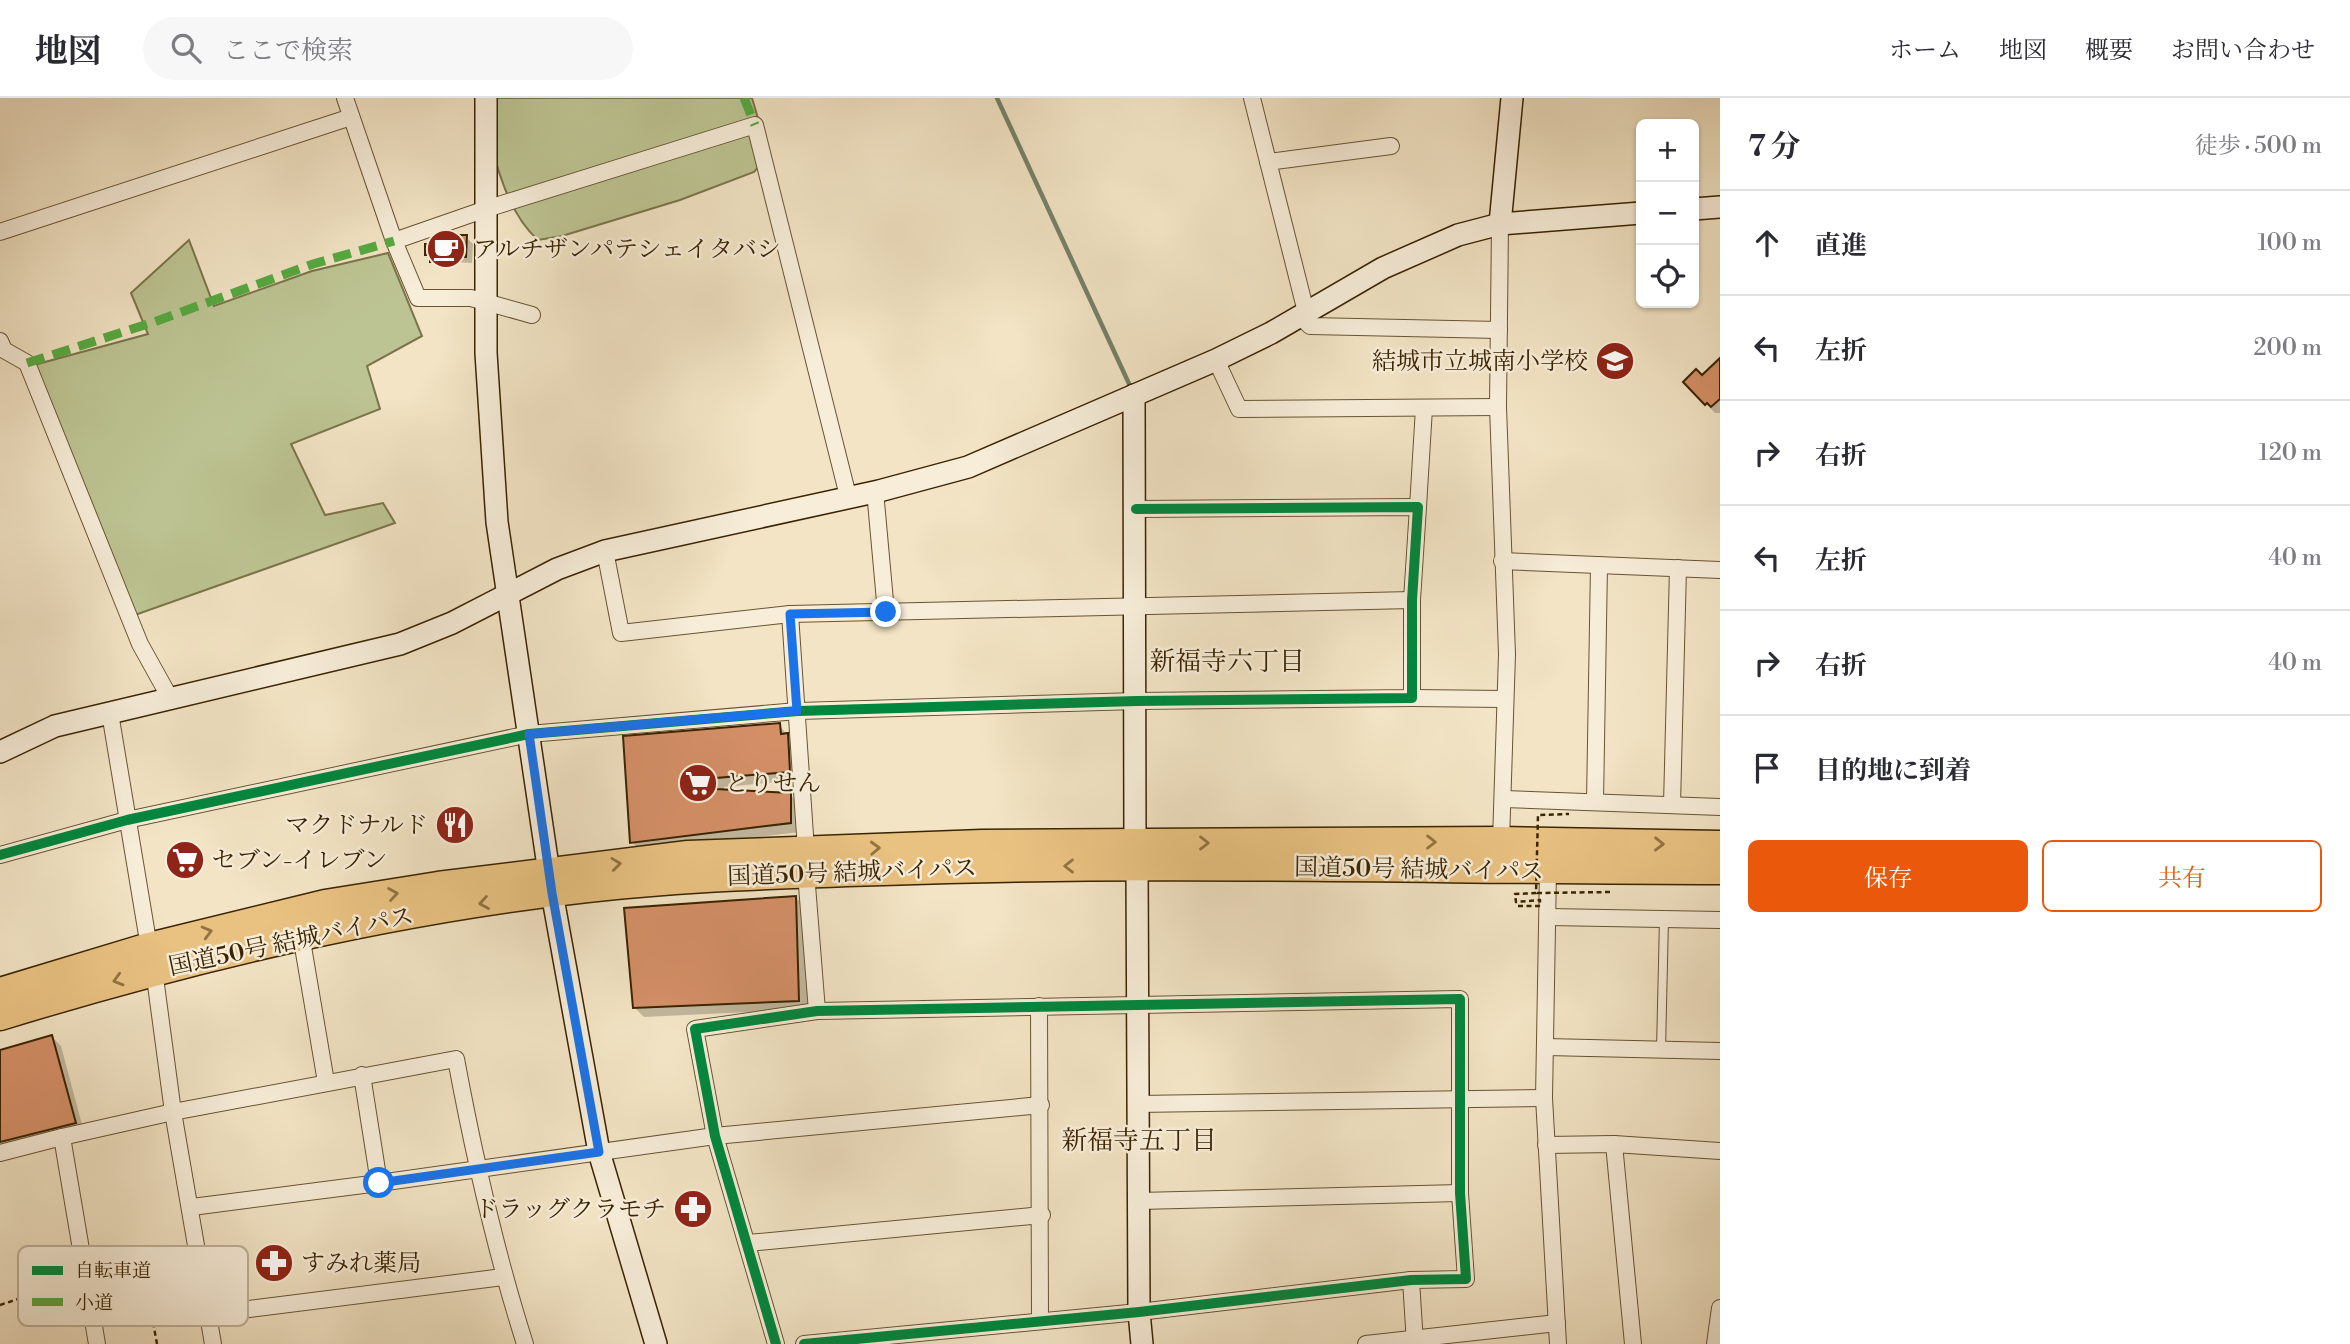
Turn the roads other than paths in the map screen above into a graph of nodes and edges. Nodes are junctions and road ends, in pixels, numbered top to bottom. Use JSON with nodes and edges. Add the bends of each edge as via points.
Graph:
{"nodes":[{"id":1,"x":345,"y":98,"type":"edge"},
{"id":2,"x":486,"y":98,"type":"edge"},
{"id":3,"x":1252,"y":98,"type":"edge"},
{"id":4,"x":1512,"y":98,"type":"edge"},
{"id":5,"x":351,"y":117,"type":"junction"},
{"id":6,"x":1391,"y":146,"type":"dead end"},
{"id":7,"x":1268,"y":162,"type":"junction"},
{"id":8,"x":1720,"y":207,"type":"edge"},
{"id":9,"x":486,"y":209,"type":"junction"},
{"id":10,"x":1699,"y":209,"type":"edge"},
{"id":11,"x":1636,"y":213,"type":"edge"},
{"id":12,"x":1500,"y":224,"type":"junction"},
{"id":13,"x":0,"y":232,"type":"edge"},
{"id":14,"x":394,"y":241,"type":"junction"},
{"id":15,"x":486,"y":302,"type":"junction"},
{"id":16,"x":1303,"y":314,"type":"junction"},
{"id":17,"x":532,"y":315,"type":"dead end"},
{"id":18,"x":1499,"y":330,"type":"junction"},
{"id":19,"x":0,"y":341,"type":"edge"},
{"id":20,"x":1216,"y":360,"type":"junction"},
{"id":21,"x":1135,"y":395,"type":"junction"},
{"id":22,"x":1498,"y":407,"type":"junction"},
{"id":23,"x":1424,"y":408,"type":"junction"},
{"id":24,"x":875,"y":491,"type":"junction"},
{"id":25,"x":848,"y":496,"type":"junction"},
{"id":26,"x":1418,"y":507,"type":"junction"},
{"id":27,"x":1136,"y":509,"type":"junction"},
{"id":28,"x":605,"y":551,"type":"junction"},
{"id":29,"x":1502,"y":561,"type":"junction"},
{"id":30,"x":1599,"y":565,"type":"junction"},
{"id":31,"x":1678,"y":568,"type":"junction"},
{"id":32,"x":1720,"y":570,"type":"edge"},
{"id":33,"x":508,"y":595,"type":"junction"},
{"id":34,"x":1412,"y":600,"type":"junction"},
{"id":35,"x":1136,"y":606,"type":"junction"},
{"id":36,"x":886,"y":612,"type":"junction"},
{"id":37,"x":790,"y":614,"type":"junction"},
{"id":38,"x":170,"y":698,"type":"junction"},
{"id":39,"x":1412,"y":698,"type":"junction"},
{"id":40,"x":1505,"y":699,"type":"junction"},
{"id":41,"x":1137,"y":701,"type":"junction"},
{"id":42,"x":797,"y":711,"type":"junction"},
{"id":43,"x":110,"y":713,"type":"junction"},
{"id":44,"x":529,"y":734,"type":"junction"},
{"id":45,"x":0,"y":752,"type":"edge"},
{"id":46,"x":1503,"y":799,"type":"junction"},
{"id":47,"x":1595,"y":802,"type":"junction"},
{"id":48,"x":1672,"y":805,"type":"junction"},
{"id":49,"x":1720,"y":807,"type":"edge"},
{"id":50,"x":127,"y":820,"type":"junction"},
{"id":51,"x":1501,"y":841,"type":"junction"},
{"id":52,"x":1720,"y":845,"type":"edge"},
{"id":53,"x":0,"y":855,"type":"edge"},
{"id":54,"x":1136,"y":855,"type":"junction"},
{"id":55,"x":806,"y":862,"type":"junction"},
{"id":56,"x":1720,"y":870,"type":"edge"},
{"id":57,"x":1542,"y":881,"type":"junction"},
{"id":58,"x":550,"y":882,"type":"junction"},
{"id":59,"x":1548,"y":917,"type":"junction"},
{"id":60,"x":1664,"y":919,"type":"junction"},
{"id":61,"x":1720,"y":920,"type":"edge"},
{"id":62,"x":301,"y":935,"type":"junction"},
{"id":63,"x":151,"y":958,"type":"junction"},
{"id":64,"x":0,"y":992,"type":"edge"},
{"id":65,"x":1136,"y":1003,"type":"junction"},
{"id":66,"x":1039,"y":1006,"type":"junction"},
{"id":67,"x":817,"y":1011,"type":"junction"},
{"id":68,"x":0,"y":1016,"type":"edge"},
{"id":69,"x":1546,"y":1047,"type":"junction"},
{"id":70,"x":1661,"y":1050,"type":"junction"},
{"id":71,"x":1720,"y":1051,"type":"edge"},
{"id":72,"x":362,"y":1076,"type":"junction"},
{"id":73,"x":326,"y":1082,"type":"junction"},
{"id":74,"x":1544,"y":1098,"type":"junction"},
{"id":75,"x":1461,"y":1099,"type":"junction"},
{"id":76,"x":1137,"y":1104,"type":"junction"},
{"id":77,"x":1041,"y":1105,"type":"junction"},
{"id":78,"x":173,"y":1112,"type":"junction"},
{"id":79,"x":715,"y":1136,"type":"junction"},
{"id":80,"x":62,"y":1137,"type":"junction"},
{"id":81,"x":1614,"y":1144,"type":"junction"},
{"id":82,"x":1546,"y":1146,"type":"junction"},
{"id":83,"x":1720,"y":1151,"type":"edge"},
{"id":84,"x":599,"y":1152,"type":"junction"},
{"id":85,"x":0,"y":1153,"type":"edge"},
{"id":86,"x":477,"y":1171,"type":"junction"},
{"id":87,"x":379,"y":1183,"type":"junction"},
{"id":88,"x":1460,"y":1193,"type":"junction"},
{"id":89,"x":1139,"y":1201,"type":"junction"},
{"id":90,"x":192,"y":1207,"type":"junction"},
{"id":91,"x":1042,"y":1215,"type":"junction"},
{"id":92,"x":748,"y":1243,"type":"junction"},
{"id":93,"x":80,"y":1246,"type":"edge"},
{"id":94,"x":198,"y":1246,"type":"edge"},
{"id":95,"x":503,"y":1277,"type":"junction"},
{"id":96,"x":1411,"y":1280,"type":"junction"},
{"id":97,"x":1720,"y":1308,"type":"edge"},
{"id":98,"x":248,"y":1309,"type":"edge"},
{"id":99,"x":1139,"y":1312,"type":"junction"},
{"id":100,"x":1040,"y":1320,"type":"junction"},
{"id":101,"x":1557,"y":1323,"type":"junction"},
{"id":102,"x":94,"y":1326,"type":"edge"},
{"id":103,"x":211,"y":1326,"type":"edge"},
{"id":104,"x":1717,"y":1334,"type":"edge"},
{"id":105,"x":1511,"y":1336,"type":"edge"},
{"id":106,"x":1415,"y":1342,"type":"edge"},
{"id":107,"x":97,"y":1344,"type":"edge"},
{"id":108,"x":213,"y":1344,"type":"edge"},
{"id":109,"x":525,"y":1344,"type":"edge"},
{"id":110,"x":656,"y":1344,"type":"edge"},
{"id":111,"x":776,"y":1344,"type":"edge"},
{"id":112,"x":804,"y":1344,"type":"edge"},
{"id":113,"x":1142,"y":1344,"type":"edge"},
{"id":114,"x":1366,"y":1344,"type":"edge"},
{"id":115,"x":1558,"y":1344,"type":"edge"},
{"id":116,"x":1633,"y":1344,"type":"edge"}],
"edges":[{"from":1,"to":5,"type":"street"},
{"from":2,"to":9,"type":"street"},
{"from":3,"to":7,"type":"street"},
{"from":4,"to":12,"type":"street"},
{"from":5,"to":13,"type":"street"},
{"from":5,"to":14,"type":"street"},
{"from":6,"to":7,"type":"street"},
{"from":7,"to":16,"type":"street"},
{"from":8,"to":10,"type":"street"},
{"from":9,"to":14,"type":"street"},
{"from":9,"to":15,"type":"street"},
{"from":9,"to":25,"type":"street","via":[[755,125]]},
{"from":11,"to":12,"type":"street"},
{"from":12,"to":16,"type":"street","via":[[1419,251]]},
{"from":12,"to":18,"type":"street"},
{"from":14,"to":15,"type":"street","via":[[418,298]]},
{"from":15,"to":17,"type":"street"},
{"from":15,"to":33,"type":"street","via":[[490,458]]},
{"from":16,"to":18,"type":"street","via":[[1310,326]]},
{"from":16,"to":20,"type":"street"},
{"from":18,"to":22,"type":"street"},
{"from":19,"to":38,"type":"street","via":[[4,350],[27,363],[140,644]]},
{"from":20,"to":21,"type":"street"},
{"from":20,"to":23,"type":"street","via":[[1239,409]]},
{"from":21,"to":24,"type":"street","via":[[968,467]]},
{"from":21,"to":27,"type":"street"},
{"from":22,"to":23,"type":"street"},
{"from":22,"to":29,"type":"street"},
{"from":23,"to":26,"type":"street"},
{"from":24,"to":25,"type":"street"},
{"from":24,"to":36,"type":"street"},
{"from":25,"to":28,"type":"street"},
{"from":26,"to":27,"type":"street"},
{"from":26,"to":34,"type":"street"},
{"from":27,"to":35,"type":"street"},
{"from":28,"to":33,"type":"street"},
{"from":28,"to":37,"type":"street","via":[[621,633]]},
{"from":29,"to":30,"type":"street"},
{"from":29,"to":40,"type":"street"},
{"from":30,"to":31,"type":"street"},
{"from":30,"to":47,"type":"street"},
{"from":31,"to":32,"type":"street"},
{"from":31,"to":48,"type":"street"},
{"from":33,"to":38,"type":"street","via":[[400,644]]},
{"from":33,"to":44,"type":"street"},
{"from":34,"to":35,"type":"street"},
{"from":34,"to":39,"type":"street"},
{"from":35,"to":36,"type":"street"},
{"from":35,"to":41,"type":"street"},
{"from":36,"to":37,"type":"street"},
{"from":37,"to":42,"type":"street"},
{"from":38,"to":43,"type":"street"},
{"from":39,"to":40,"type":"street"},
{"from":39,"to":41,"type":"street"},
{"from":40,"to":46,"type":"street"},
{"from":41,"to":42,"type":"street"},
{"from":41,"to":54,"type":"street"},
{"from":42,"to":44,"type":"street"},
{"from":42,"to":55,"type":"street"},
{"from":43,"to":45,"type":"street","via":[[55,726]]},
{"from":43,"to":50,"type":"street"},
{"from":44,"to":50,"type":"street"},
{"from":44,"to":58,"type":"street"},
{"from":46,"to":47,"type":"street"},
{"from":46,"to":51,"type":"street"},
{"from":47,"to":48,"type":"street"},
{"from":48,"to":49,"type":"street"},
{"from":50,"to":53,"type":"street"},
{"from":50,"to":63,"type":"street"},
{"from":51,"to":52,"type":"highway","name":"国道50号 結城バイパス","one_way":true},
{"from":54,"to":51,"type":"highway","name":"国道50号 結城バイパス","one_way":true},
{"from":54,"to":55,"type":"highway","name":"国道50号 結城バイパス","via":[[1009,866]]},
{"from":54,"to":57,"type":"highway","name":"国道50号 結城バイパス"},
{"from":54,"to":65,"type":"street"},
{"from":55,"to":58,"type":"highway","name":"国道50号 結城バイパス","via":[[686,879]]},
{"from":55,"to":67,"type":"street"},
{"from":56,"to":57,"type":"highway","name":"国道50号 結城バイパス"},
{"from":57,"to":59,"type":"street"},
{"from":58,"to":62,"type":"highway","name":"国道50号 結城バイパス","one_way":true},
{"from":63,"to":58,"type":"highway","name":"国道50号 結城バイパス","one_way":true,"via":[[325,904]]},
{"from":58,"to":84,"type":"street"},
{"from":59,"to":60,"type":"street"},
{"from":59,"to":69,"type":"street"},
{"from":60,"to":61,"type":"street"},
{"from":60,"to":70,"type":"lane"},
{"from":62,"to":63,"type":"highway","name":"国道50号 結城バイパス"},
{"from":62,"to":73,"type":"street"},
{"from":63,"to":64,"type":"highway","name":"国道50号 結城バイパス"},
{"from":63,"to":68,"type":"highway","name":"国道50号 結城バイパス","one_way":true},
{"from":63,"to":78,"type":"street"},
{"from":65,"to":66,"type":"street"},
{"from":65,"to":75,"type":"street","via":[[1460,999]]},
{"from":65,"to":76,"type":"street"},
{"from":66,"to":67,"type":"street"},
{"from":66,"to":77,"type":"street"},
{"from":67,"to":79,"type":"street","via":[[695,1029]]},
{"from":69,"to":70,"type":"street"},
{"from":69,"to":74,"type":"street"},
{"from":70,"to":71,"type":"street"},
{"from":72,"to":73,"type":"street"},
{"from":72,"to":86,"type":"street","via":[[456,1059]]},
{"from":72,"to":87,"type":"street"},
{"from":73,"to":78,"type":"street"},
{"from":74,"to":75,"type":"street"},
{"from":74,"to":82,"type":"street"},
{"from":75,"to":76,"type":"street"},
{"from":75,"to":88,"type":"street"},
{"from":76,"to":89,"type":"street"},
{"from":77,"to":79,"type":"street"},
{"from":77,"to":91,"type":"street"},
{"from":78,"to":80,"type":"street"},
{"from":78,"to":90,"type":"street"},
{"from":79,"to":84,"type":"street"},
{"from":79,"to":92,"type":"street"},
{"from":80,"to":85,"type":"street"},
{"from":80,"to":93,"type":"street"},
{"from":81,"to":82,"type":"street"},
{"from":81,"to":83,"type":"street"},
{"from":81,"to":116,"type":"street"},
{"from":82,"to":101,"type":"street"},
{"from":84,"to":86,"type":"street"},
{"from":84,"to":110,"type":"street"},
{"from":86,"to":87,"type":"street"},
{"from":86,"to":95,"type":"street"},
{"from":87,"to":90,"type":"street"},
{"from":88,"to":89,"type":"street"},
{"from":88,"to":96,"type":"street","via":[[1466,1279]]},
{"from":89,"to":99,"type":"street"},
{"from":90,"to":94,"type":"street"},
{"from":91,"to":92,"type":"street"},
{"from":91,"to":100,"type":"street"},
{"from":92,"to":111,"type":"street"},
{"from":95,"to":98,"type":"street"},
{"from":95,"to":109,"type":"street"},
{"from":96,"to":99,"type":"street"},
{"from":96,"to":106,"type":"street"},
{"from":97,"to":104,"type":"street"},
{"from":99,"to":100,"type":"street"},
{"from":99,"to":113,"type":"street"},
{"from":100,"to":112,"type":"street"},
{"from":101,"to":105,"type":"street"},
{"from":101,"to":115,"type":"street"},
{"from":102,"to":107,"type":"street"},
{"from":103,"to":108,"type":"street"},
{"from":105,"to":106,"type":"street"},
{"from":106,"to":114,"type":"street"}]}
